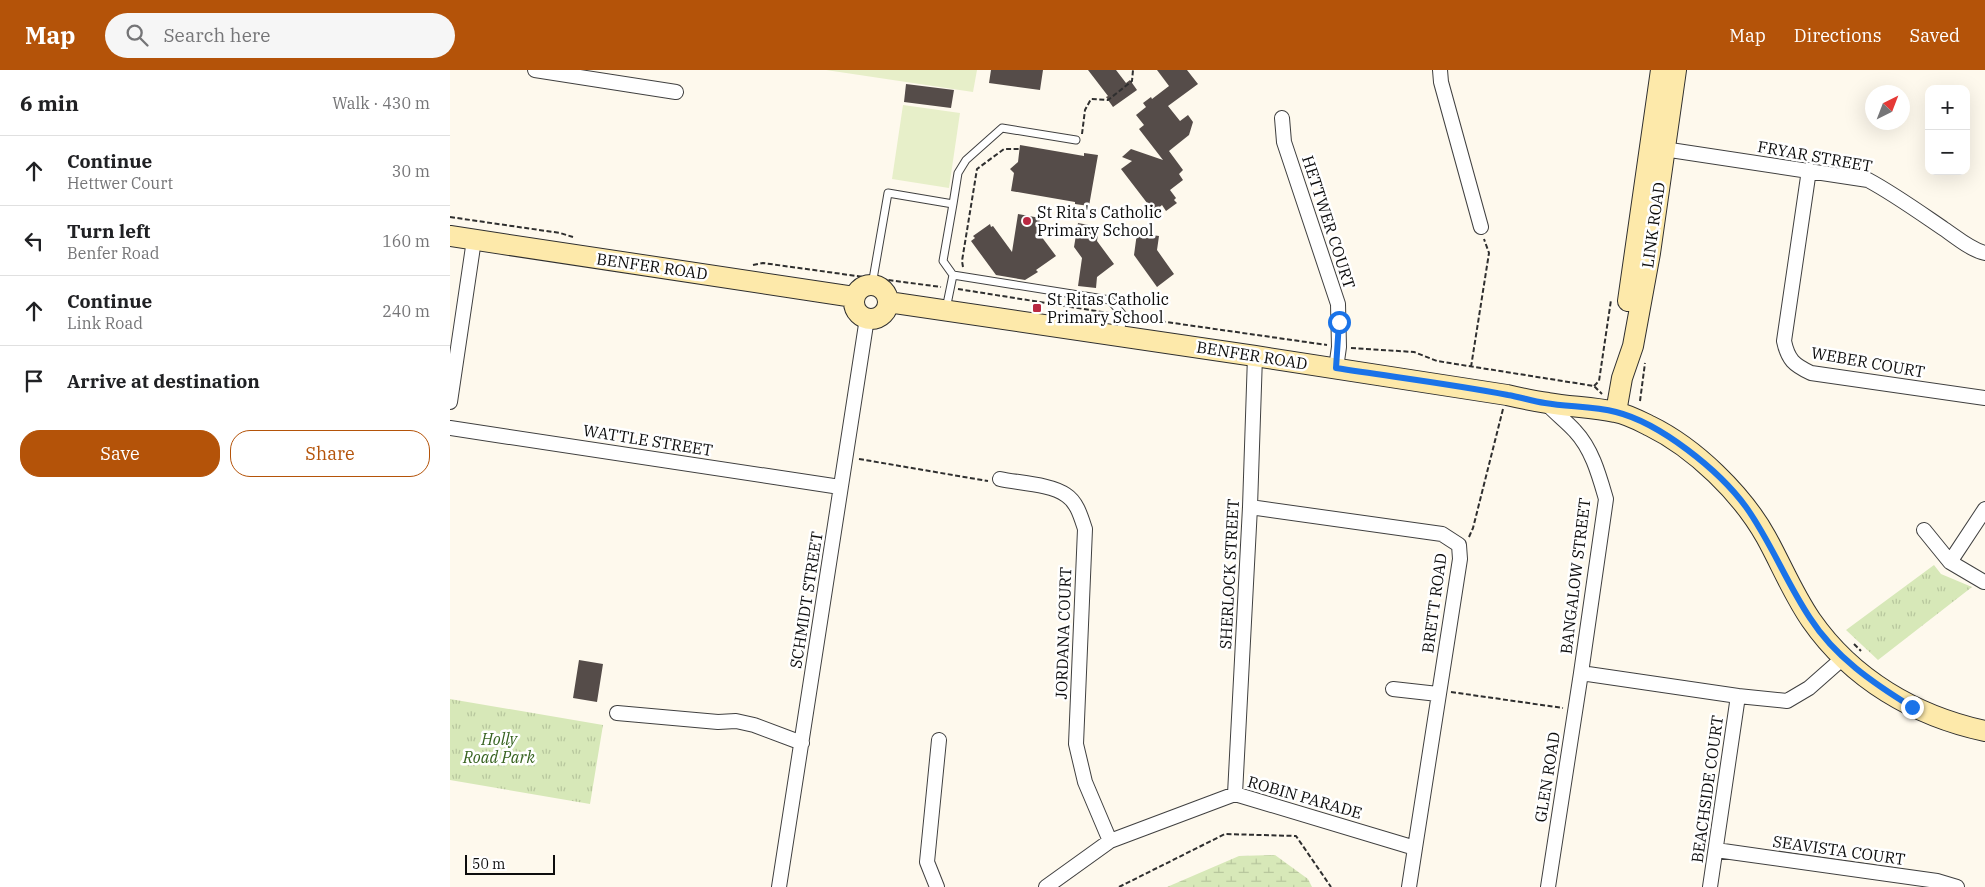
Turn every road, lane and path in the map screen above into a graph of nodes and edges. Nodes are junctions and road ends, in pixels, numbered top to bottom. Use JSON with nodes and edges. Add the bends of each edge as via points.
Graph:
{"nodes":[{"id":1,"x":535,"y":70,"type":"edge"},
{"id":2,"x":1133,"y":70,"type":"edge"},
{"id":3,"x":1440,"y":70,"type":"edge"},
{"id":4,"x":1661,"y":70,"type":"edge"},
{"id":5,"x":1676,"y":70,"type":"edge"},
{"id":6,"x":676,"y":92,"type":"dead end"},
{"id":7,"x":1282,"y":118,"type":"dead end"},
{"id":8,"x":1076,"y":140,"type":"joint"},
{"id":9,"x":1657,"y":148,"type":"junction"},
{"id":10,"x":1020,"y":149,"type":"dead end"},
{"id":11,"x":1809,"y":170,"type":"junction"},
{"id":12,"x":952,"y":204,"type":"junction"},
{"id":13,"x":1481,"y":227,"type":"joint"},
{"id":14,"x":450,"y":236,"type":"edge"},
{"id":15,"x":474,"y":240,"type":"junction"},
{"id":16,"x":1985,"y":252,"type":"edge"},
{"id":17,"x":965,"y":269,"type":"dead end"},
{"id":18,"x":952,"y":275,"type":"junction"},
{"id":19,"x":872,"y":285,"type":"junction"},
{"id":20,"x":854,"y":297,"type":"junction"},
{"id":21,"x":1101,"y":299,"type":"junction"},
{"id":22,"x":888,"y":302,"type":"junction"},
{"id":23,"x":946,"y":309,"type":"junction"},
{"id":24,"x":1100,"y":312,"type":"dead end"},
{"id":25,"x":867,"y":318,"type":"junction"},
{"id":26,"x":1120,"y":336,"type":"junction"},
{"id":27,"x":1255,"y":356,"type":"junction"},
{"id":28,"x":1471,"y":367,"type":"dead end"},
{"id":29,"x":1336,"y":368,"type":"junction"},
{"id":30,"x":1507,"y":395,"type":"junction"},
{"id":31,"x":1985,"y":398,"type":"edge"},
{"id":32,"x":450,"y":402,"type":"edge"},
{"id":33,"x":1546,"y":403,"type":"junction"},
{"id":34,"x":1616,"y":412,"type":"junction"},
{"id":35,"x":450,"y":428,"type":"edge"},
{"id":36,"x":845,"y":457,"type":"junction"},
{"id":37,"x":1000,"y":479,"type":"joint"},
{"id":38,"x":840,"y":487,"type":"junction"},
{"id":39,"x":1250,"y":507,"type":"junction"},
{"id":40,"x":1985,"y":509,"type":"edge"},
{"id":41,"x":1924,"y":530,"type":"dead end"},
{"id":42,"x":1459,"y":546,"type":"junction"},
{"id":43,"x":1950,"y":562,"type":"junction"},
{"id":44,"x":1984,"y":582,"type":"edge"},
{"id":45,"x":1843,"y":658,"type":"junction"},
{"id":46,"x":1580,"y":673,"type":"junction"},
{"id":47,"x":1393,"y":690,"type":"dead end"},
{"id":48,"x":1438,"y":694,"type":"junction"},
{"id":49,"x":1738,"y":696,"type":"junction"},
{"id":50,"x":1575,"y":710,"type":"junction"},
{"id":51,"x":617,"y":714,"type":"dead end"},
{"id":52,"x":1985,"y":731,"type":"edge"},
{"id":53,"x":938,"y":740,"type":"dead end"},
{"id":54,"x":802,"y":743,"type":"junction"},
{"id":55,"x":1234,"y":794,"type":"junction"},
{"id":56,"x":1110,"y":841,"type":"junction"},
{"id":57,"x":1415,"y":848,"type":"junction"},
{"id":58,"x":1716,"y":850,"type":"junction"},
{"id":59,"x":779,"y":887,"type":"edge"},
{"id":60,"x":937,"y":887,"type":"edge"},
{"id":61,"x":1046,"y":887,"type":"edge"},
{"id":62,"x":1120,"y":887,"type":"edge"},
{"id":63,"x":1331,"y":887,"type":"edge"},
{"id":64,"x":1409,"y":887,"type":"edge"},
{"id":65,"x":1548,"y":887,"type":"edge"},
{"id":66,"x":1710,"y":887,"type":"edge"},
{"id":67,"x":1958,"y":887,"type":"edge"}],
"edges":[{"from":1,"to":6,"type":"street"},
{"from":2,"to":8,"type":"path","via":[[1132,81],[1108,100],[1091,99],[1085,110],[1082,138]]},
{"from":3,"to":13,"type":"street","via":[[1440,82]]},
{"from":4,"to":9,"type":"street","name":"LINK ROAD"},
{"from":5,"to":9,"type":"street","name":"LINK ROAD"},
{"from":7,"to":29,"type":"street","name":"HETTWER COURT","via":[[1284,142],[1338,304]]},
{"from":8,"to":12,"type":"lane","via":[[1002,128],[966,160],[958,174]]},
{"from":9,"to":11,"type":"street","name":"FRYAR STREET"},
{"from":9,"to":34,"type":"street","name":"LINK ROAD","via":[[1650,253],[1633,346],[1622,378]]},
{"from":10,"to":17,"type":"path","via":[[1004,149],[977,169],[962,261]]},
{"from":11,"to":16,"type":"street","name":"FRYAR STREET","via":[[1868,180],[1961,241]]},
{"from":11,"to":31,"type":"street","name":"WEBER COURT","via":[[1784,341],[1787,355],[1798,367],[1812,373]]},
{"from":12,"to":18,"type":"lane","via":[[943,261]]},
{"from":12,"to":19,"type":"lane","via":[[888,193]]},
{"from":13,"to":28,"type":"path","via":[[1489,254]]},
{"from":14,"to":15,"type":"street","name":"BENFER ROAD"},
{"from":15,"to":20,"type":"street","name":"BENFER ROAD"},
{"from":15,"to":32,"type":"street"},
{"from":18,"to":21,"type":"lane"},
{"from":18,"to":23,"type":"lane"},
{"from":19,"to":20,"type":"street","via":[[863,287]]},
{"from":19,"to":22,"type":"street","via":[[885,293]]},
{"from":20,"to":25,"type":"street","via":[[855,308]]},
{"from":21,"to":24,"type":"path"},
{"from":21,"to":26,"type":"lane","via":[[1110,300],[1123,315]]},
{"from":22,"to":23,"type":"street","name":"BENFER ROAD"},
{"from":22,"to":25,"type":"street","via":[[882,314]]},
{"from":23,"to":26,"type":"street","name":"BENFER ROAD"},
{"from":25,"to":36,"type":"street","name":"SCHMIDT STREET"},
{"from":26,"to":27,"type":"street","name":"BENFER ROAD"},
{"from":27,"to":29,"type":"street","name":"BENFER ROAD"},
{"from":27,"to":39,"type":"street","name":"SHERLOCK STREET"},
{"from":29,"to":30,"type":"street","name":"BENFER ROAD"},
{"from":30,"to":33,"type":"street","name":"BENFER ROAD"},
{"from":30,"to":42,"type":"path","via":[[1473,528]]},
{"from":33,"to":34,"type":"street","name":"BENFER ROAD"},
{"from":33,"to":46,"type":"street","name":"BANGALOW STREET","via":[[1576,431],[1590,452],[1606,499]]},
{"from":34,"to":45,"type":"street","via":[[1651,426],[1721,478],[1765,535],[1811,620]]},
{"from":35,"to":38,"type":"street","name":"WATTLE STREET"},
{"from":36,"to":37,"type":"path","via":[[985,481]]},
{"from":36,"to":38,"type":"street","name":"SCHMIDT STREET"},
{"from":37,"to":56,"type":"street","name":"JORDANA COURT","via":[[1052,489],[1067,495],[1080,511],[1085,529],[1076,744],[1086,782]]},
{"from":38,"to":54,"type":"street","name":"SCHMIDT STREET"},
{"from":39,"to":42,"type":"street","name":"BRETT ROAD","via":[[1442,534]]},
{"from":39,"to":55,"type":"street","name":"SHERLOCK STREET"},
{"from":40,"to":43,"type":"street"},
{"from":41,"to":43,"type":"street"},
{"from":42,"to":48,"type":"street","name":"BRETT ROAD","via":[[1460,560]]},
{"from":43,"to":44,"type":"street"},
{"from":45,"to":49,"type":"street","name":"BANGALOW STREET","via":[[1809,688],[1786,701]]},
{"from":45,"to":52,"type":"street","via":[[1875,684],[1912,707]]},
{"from":46,"to":49,"type":"street","name":"BANGALOW STREET"},
{"from":46,"to":50,"type":"street","name":"GLEN ROAD"},
{"from":47,"to":48,"type":"street"},
{"from":48,"to":50,"type":"path","via":[[1450,692]]},
{"from":48,"to":57,"type":"street","name":"BRETT ROAD"},
{"from":49,"to":58,"type":"street","name":"BEACHSIDE COURT"},
{"from":50,"to":65,"type":"street","name":"GLEN ROAD"},
{"from":51,"to":54,"type":"street","via":[[736,721]]},
{"from":53,"to":60,"type":"street","via":[[927,862]]},
{"from":54,"to":59,"type":"street","name":"SCHMIDT STREET"},
{"from":55,"to":56,"type":"street","name":"ROBIN PARADE"},
{"from":55,"to":57,"type":"street","name":"ROBIN PARADE"},
{"from":56,"to":61,"type":"street","name":"ROBIN PARADE"},
{"from":57,"to":64,"type":"street"},
{"from":58,"to":66,"type":"street","name":"BEACHSIDE COURT"},
{"from":58,"to":67,"type":"street","name":"SEAVISTA COURT","via":[[1936,881]]},
{"from":62,"to":63,"type":"path","via":[[1225,834],[1296,836]]}]}
